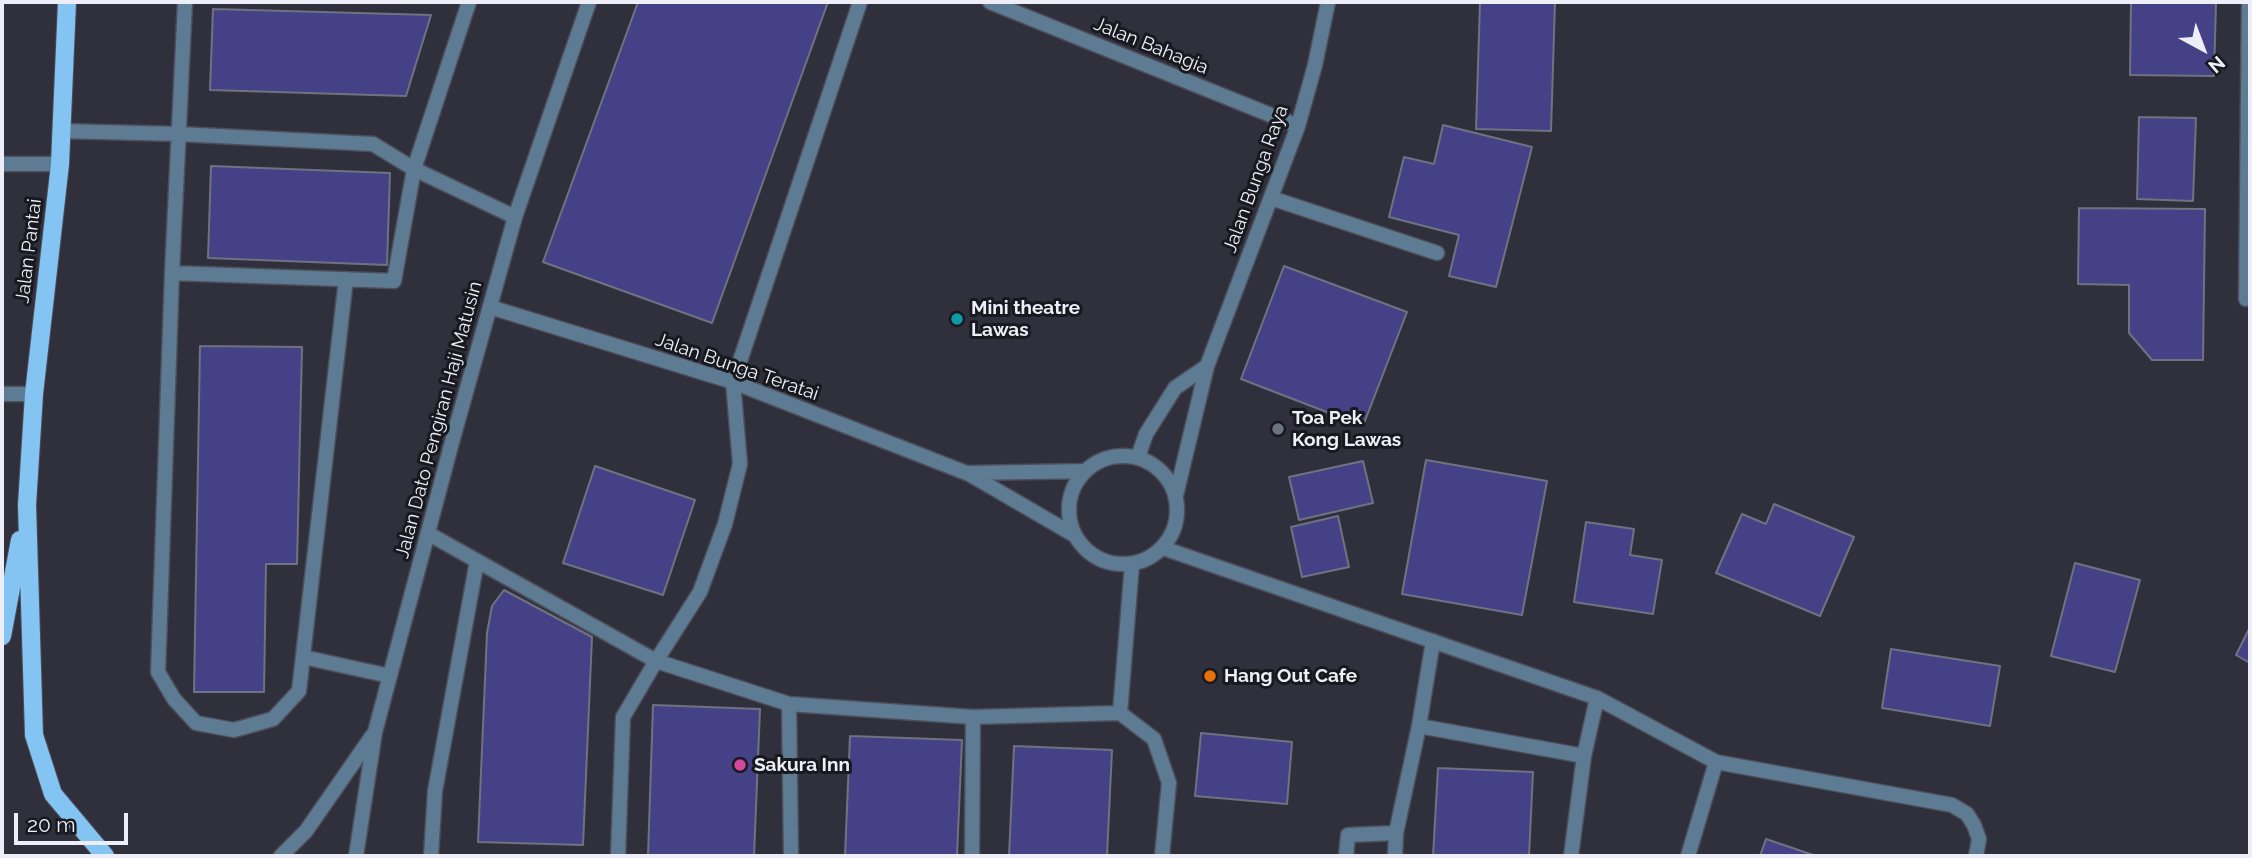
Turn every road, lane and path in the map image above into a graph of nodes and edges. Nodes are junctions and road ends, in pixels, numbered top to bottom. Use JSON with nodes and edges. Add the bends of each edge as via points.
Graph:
{"nodes":[{"id":1,"x":67,"y":2,"type":"edge"},
{"id":2,"x":186,"y":2,"type":"edge"},
{"id":3,"x":469,"y":2,"type":"edge"},
{"id":4,"x":589,"y":2,"type":"edge"},
{"id":5,"x":860,"y":2,"type":"edge"},
{"id":6,"x":990,"y":2,"type":"edge"},
{"id":7,"x":1328,"y":2,"type":"edge"},
{"id":8,"x":2249,"y":2,"type":"edge"},
{"id":9,"x":1298,"y":126,"type":"junction"},
{"id":10,"x":61,"y":131,"type":"junction"},
{"id":11,"x":179,"y":134,"type":"junction"},
{"id":12,"x":2,"y":163,"type":"edge"},
{"id":13,"x":60,"y":164,"type":"junction"},
{"id":14,"x":414,"y":169,"type":"junction"},
{"id":15,"x":1271,"y":198,"type":"junction"},
{"id":16,"x":515,"y":217,"type":"junction"},
{"id":17,"x":1437,"y":253,"type":"dead end"},
{"id":18,"x":172,"y":273,"type":"junction"},
{"id":19,"x":346,"y":279,"type":"junction"},
{"id":20,"x":2246,"y":299,"type":"dead end"},
{"id":21,"x":489,"y":307,"type":"junction"},
{"id":22,"x":1207,"y":366,"type":"junction"},
{"id":23,"x":733,"y":382,"type":"junction"},
{"id":24,"x":2,"y":394,"type":"edge"},
{"id":25,"x":34,"y":394,"type":"junction"},
{"id":26,"x":1138,"y":457,"type":"junction"},
{"id":27,"x":1086,"y":471,"type":"junction"},
{"id":28,"x":969,"y":474,"type":"junction"},
{"id":29,"x":1176,"y":495,"type":"junction"},
{"id":30,"x":26,"y":505,"type":"junction"},
{"id":31,"x":429,"y":534,"type":"junction"},
{"id":32,"x":1074,"y":535,"type":"junction"},
{"id":33,"x":1163,"y":548,"type":"junction"},
{"id":34,"x":477,"y":561,"type":"junction"},
{"id":35,"x":1132,"y":564,"type":"junction"},
{"id":36,"x":2,"y":636,"type":"edge"},
{"id":37,"x":1433,"y":641,"type":"junction"},
{"id":38,"x":303,"y":657,"type":"junction"},
{"id":39,"x":656,"y":661,"type":"junction"},
{"id":40,"x":390,"y":676,"type":"junction"},
{"id":41,"x":1597,"y":698,"type":"junction"},
{"id":42,"x":789,"y":704,"type":"junction"},
{"id":43,"x":1120,"y":713,"type":"junction"},
{"id":44,"x":973,"y":717,"type":"junction"},
{"id":45,"x":1419,"y":726,"type":"junction"},
{"id":46,"x":375,"y":732,"type":"junction"},
{"id":47,"x":1584,"y":756,"type":"junction"},
{"id":48,"x":1716,"y":762,"type":"junction"},
{"id":49,"x":1396,"y":833,"type":"junction"},
{"id":50,"x":105,"y":856,"type":"edge"},
{"id":51,"x":281,"y":856,"type":"edge"},
{"id":52,"x":356,"y":856,"type":"edge"},
{"id":53,"x":431,"y":856,"type":"edge"},
{"id":54,"x":618,"y":856,"type":"edge"},
{"id":55,"x":791,"y":856,"type":"edge"},
{"id":56,"x":972,"y":856,"type":"edge"},
{"id":57,"x":1162,"y":856,"type":"edge"},
{"id":58,"x":1346,"y":856,"type":"edge"},
{"id":59,"x":1395,"y":856,"type":"edge"},
{"id":60,"x":1571,"y":856,"type":"edge"},
{"id":61,"x":1688,"y":856,"type":"edge"},
{"id":62,"x":1976,"y":856,"type":"edge"}],
"edges":[{"from":1,"to":10,"type":"main road","name":"Jalan Pantai"},
{"from":2,"to":11,"type":"street"},
{"from":3,"to":14,"type":"street"},
{"from":4,"to":16,"type":"street","name":"Jalan Dato Pengiran Haji Matusin"},
{"from":5,"to":23,"type":"street"},
{"from":6,"to":9,"type":"street","name":"Jalan Bahagia"},
{"from":7,"to":9,"type":"street","name":"Jalan Bunga Raya"},
{"from":8,"to":20,"type":"street"},
{"from":9,"to":15,"type":"street","name":"Jalan Bunga Raya"},
{"from":10,"to":11,"type":"street"},
{"from":10,"to":13,"type":"main road","name":"Jalan Pantai"},
{"from":11,"to":14,"type":"street","via":[[373,144]]},
{"from":11,"to":18,"type":"street"},
{"from":12,"to":13,"type":"street"},
{"from":13,"to":25,"type":"main road","name":"Jalan Pantai"},
{"from":14,"to":16,"type":"street"},
{"from":14,"to":19,"type":"street","via":[[394,281]]},
{"from":15,"to":17,"type":"street"},
{"from":15,"to":22,"type":"street","name":"Jalan Bunga Raya"},
{"from":16,"to":21,"type":"street","name":"Jalan Dato Pengiran Haji Matusin"},
{"from":18,"to":19,"type":"street"},
{"from":18,"to":38,"type":"street","via":[[158,672],[196,723],[234,730],[273,719],[299,691]]},
{"from":19,"to":38,"type":"street"},
{"from":21,"to":23,"type":"street","name":"Jalan Bunga Teratai"},
{"from":21,"to":31,"type":"street","name":"Jalan Dato Pengiran Haji Matusin"},
{"from":22,"to":26,"type":"street","via":[[1175,388],[1146,434]]},
{"from":22,"to":29,"type":"street","name":"Jalan Bunga Raya"},
{"from":23,"to":28,"type":"street","name":"Jalan Bunga Teratai"},
{"from":23,"to":39,"type":"street","via":[[740,464],[725,524],[700,592]]},
{"from":24,"to":25,"type":"street"},
{"from":25,"to":30,"type":"main road","name":"Jalan Pantai"},
{"from":26,"to":27,"type":"street","via":[[1101,460]]},
{"from":26,"to":29,"type":"street","via":[[1155,465]]},
{"from":27,"to":28,"type":"street"},
{"from":27,"to":32,"type":"street","via":[[1069,501]]},
{"from":28,"to":32,"type":"street"},
{"from":29,"to":33,"type":"street","via":[[1174,532]]},
{"from":30,"to":36,"type":"main road","name":"Jalan Pantai"},
{"from":30,"to":50,"type":"main road","name":"Jalan Pantai","via":[[34,735],[52,794]]},
{"from":31,"to":34,"type":"street"},
{"from":31,"to":40,"type":"street","name":"Jalan Dato Pengiran Haji Matusin"},
{"from":32,"to":35,"type":"street","via":[[1098,559]]},
{"from":33,"to":35,"type":"street"},
{"from":33,"to":37,"type":"street"},
{"from":34,"to":39,"type":"street"},
{"from":34,"to":53,"type":"street","via":[[435,791]]},
{"from":35,"to":43,"type":"street"},
{"from":37,"to":41,"type":"street"},
{"from":37,"to":45,"type":"street"},
{"from":38,"to":40,"type":"street"},
{"from":39,"to":42,"type":"street"},
{"from":39,"to":54,"type":"street","via":[[623,717]]},
{"from":40,"to":46,"type":"street","name":"Jalan Dato Pengiran Haji Matusin"},
{"from":41,"to":47,"type":"street"},
{"from":41,"to":48,"type":"street"},
{"from":42,"to":44,"type":"street"},
{"from":42,"to":55,"type":"street"},
{"from":43,"to":44,"type":"street"},
{"from":43,"to":57,"type":"street","via":[[1154,739],[1169,783]]},
{"from":44,"to":56,"type":"street"},
{"from":45,"to":47,"type":"street"},
{"from":45,"to":49,"type":"street"},
{"from":46,"to":51,"type":"street","via":[[306,831]]},
{"from":46,"to":52,"type":"street","name":"Jalan Dato Pengiran Haji Matusin"},
{"from":47,"to":60,"type":"street"},
{"from":48,"to":61,"type":"street"},
{"from":48,"to":62,"type":"street","via":[[1952,805],[1975,825],[1979,839]]},
{"from":49,"to":58,"type":"street","via":[[1348,835]]},
{"from":49,"to":59,"type":"street"}]}
